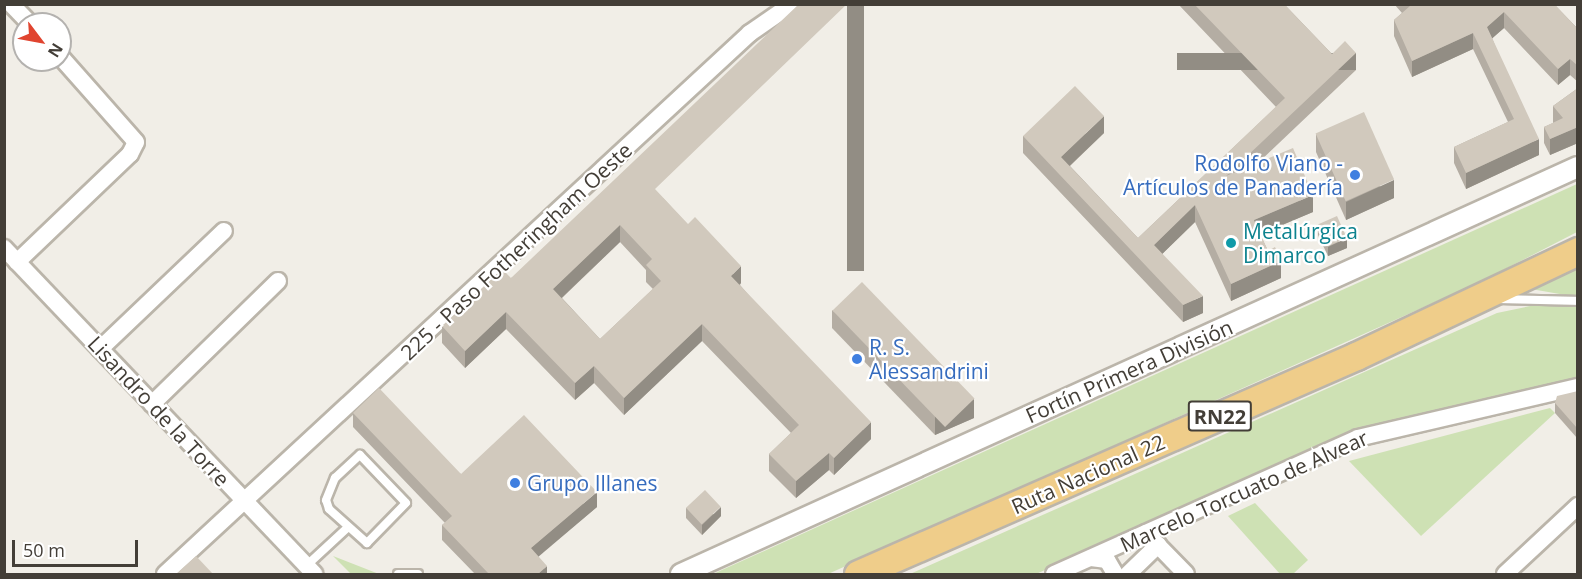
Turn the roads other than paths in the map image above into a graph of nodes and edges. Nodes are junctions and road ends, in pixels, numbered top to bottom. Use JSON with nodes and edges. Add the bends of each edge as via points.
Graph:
{"nodes":[{"id":1,"x":792,"y":4,"type":"edge"},
{"id":2,"x":72,"y":70,"type":"edge"},
{"id":3,"x":1578,"y":167,"type":"edge"},
{"id":4,"x":224,"y":231,"type":"dead end"},
{"id":5,"x":4,"y":248,"type":"edge"},
{"id":6,"x":1578,"y":251,"type":"edge"},
{"id":7,"x":17,"y":262,"type":"junction"},
{"id":8,"x":278,"y":281,"type":"dead end"},
{"id":9,"x":1578,"y":301,"type":"edge"},
{"id":10,"x":1469,"y":304,"type":"junction"},
{"id":11,"x":100,"y":349,"type":"junction"},
{"id":12,"x":1578,"y":387,"type":"edge"},
{"id":13,"x":152,"y":404,"type":"junction"},
{"id":14,"x":245,"y":502,"type":"junction"},
{"id":15,"x":1578,"y":506,"type":"edge"},
{"id":16,"x":347,"y":528,"type":"junction"},
{"id":17,"x":1146,"y":533,"type":"junction"},
{"id":18,"x":1158,"y":545,"type":"junction"},
{"id":19,"x":1091,"y":558,"type":"junction"},
{"id":20,"x":310,"y":570,"type":"edge"},
{"id":21,"x":165,"y":574,"type":"edge"},
{"id":22,"x":398,"y":574,"type":"edge"},
{"id":23,"x":418,"y":574,"type":"edge"},
{"id":24,"x":681,"y":574,"type":"edge"},
{"id":25,"x":858,"y":574,"type":"edge"},
{"id":26,"x":1054,"y":574,"type":"edge"},
{"id":27,"x":1115,"y":574,"type":"edge"},
{"id":28,"x":1128,"y":574,"type":"edge"},
{"id":29,"x":1185,"y":574,"type":"edge"},
{"id":30,"x":1505,"y":574,"type":"edge"}],
"edges":[{"from":1,"to":14,"type":"street","name":"225 - Paso Fotheringham Oeste","via":[[750,33]]},
{"from":2,"to":7,"type":"street","via":[[136,142],[130,154]]},
{"from":3,"to":24,"type":"street","name":"Fortín Primera División"},
{"from":4,"to":11,"type":"street"},
{"from":5,"to":7,"type":"street","name":"Lisandro de la Torre"},
{"from":6,"to":10,"type":"highway","name":"Ruta Nacional 22","number":"RN22"},
{"from":7,"to":11,"type":"street","name":"Lisandro de la Torre"},
{"from":8,"to":13,"type":"street"},
{"from":9,"to":10,"type":"lane","via":[[1527,296]]},
{"from":10,"to":25,"type":"highway","name":"Ruta Nacional 22","number":"RN22"},
{"from":11,"to":13,"type":"street","name":"Lisandro de la Torre"},
{"from":12,"to":17,"type":"street","name":"Marcelo Torcuato de Alvear","via":[[1358,438]]},
{"from":13,"to":14,"type":"street","name":"Lisandro de la Torre"},
{"from":14,"to":20,"type":"street","name":"Lisandro de la Torre"},
{"from":14,"to":21,"type":"street","name":"225 - Paso Fotheringham Oeste"},
{"from":15,"to":30,"type":"street"},
{"from":16,"to":16,"type":"lane","via":[[367,543],[405,506],[360,455],[327,493],[329,509]]},
{"from":16,"to":20,"type":"lane"},
{"from":17,"to":18,"type":"street"},
{"from":17,"to":19,"type":"street","name":"Marcelo Torcuato de Alvear"},
{"from":18,"to":28,"type":"street"},
{"from":18,"to":29,"type":"street"},
{"from":19,"to":26,"type":"street","name":"Marcelo Torcuato de Alvear"},
{"from":19,"to":27,"type":"street","via":[[1107,560]]},
{"from":22,"to":23,"type":"lane"}]}
